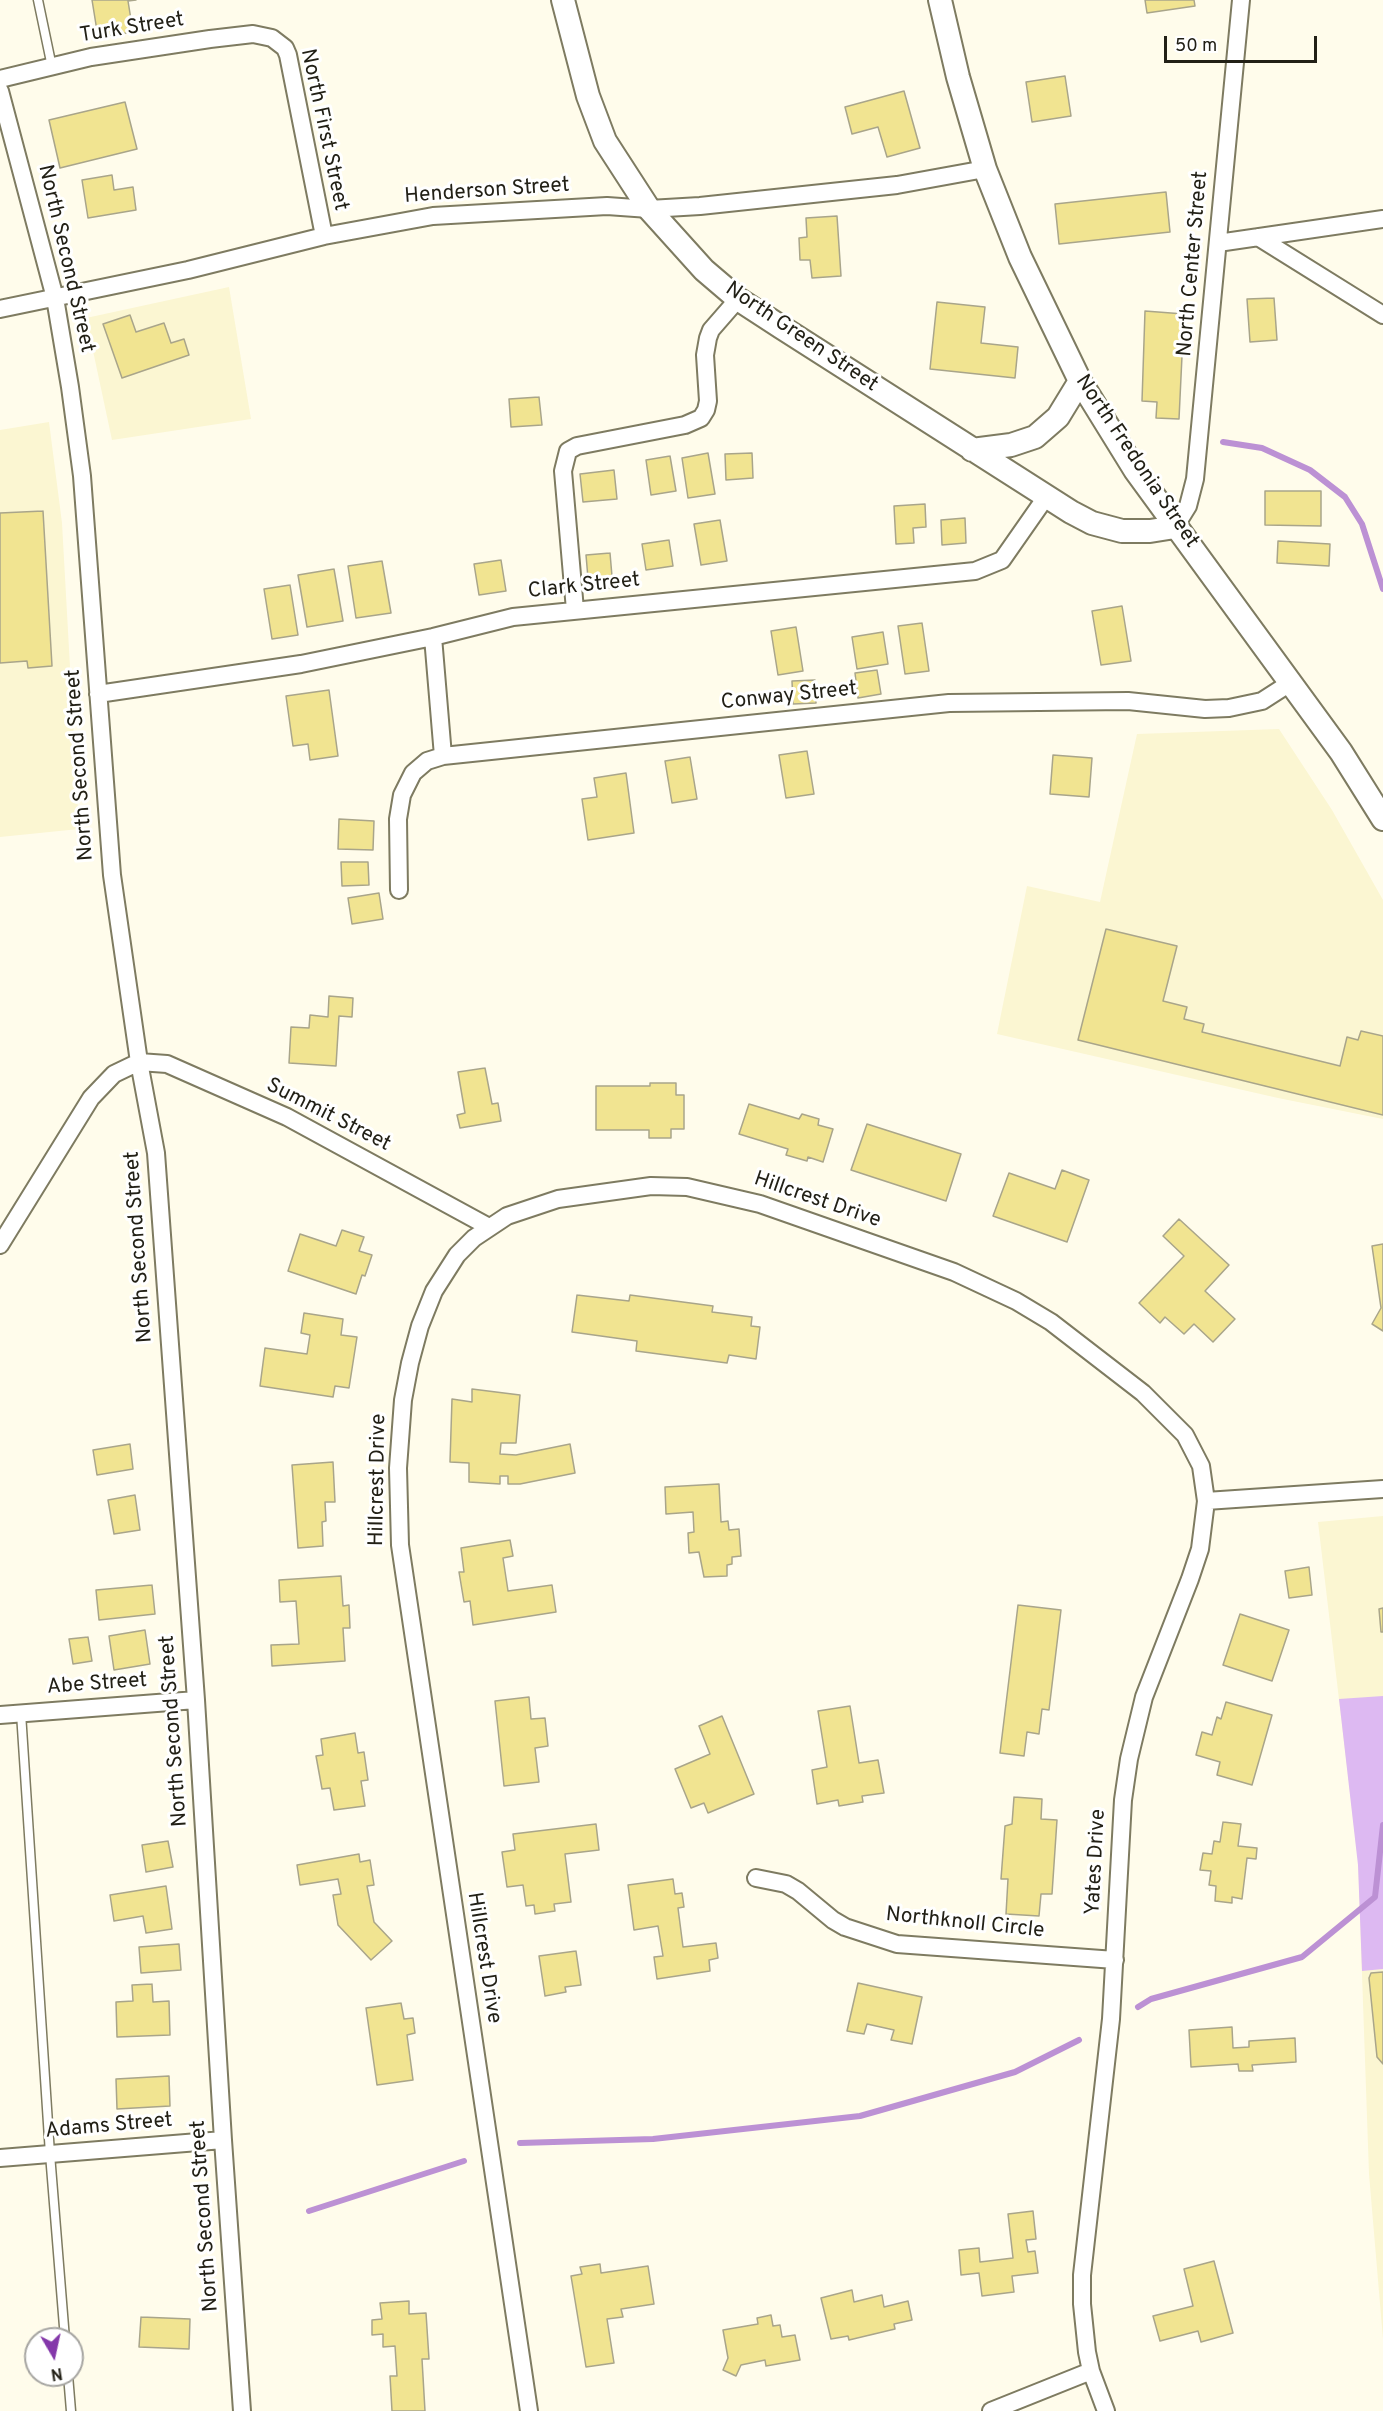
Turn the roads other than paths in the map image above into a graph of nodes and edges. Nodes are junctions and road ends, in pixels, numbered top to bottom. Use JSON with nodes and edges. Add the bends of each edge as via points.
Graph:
{"nodes":[{"id":1,"x":38,"y":0,"type":"edge"},
{"id":2,"x":563,"y":0,"type":"edge"},
{"id":3,"x":940,"y":0,"type":"edge"},
{"id":4,"x":1241,"y":0,"type":"edge"},
{"id":5,"x":272,"y":38,"type":"joint"},
{"id":6,"x":52,"y":66,"type":"junction"},
{"id":7,"x":0,"y":79,"type":"edge"},
{"id":8,"x":0,"y":91,"type":"edge"},
{"id":9,"x":985,"y":169,"type":"junction"},
{"id":10,"x":649,"y":209,"type":"junction"},
{"id":11,"x":1383,"y":219,"type":"edge"},
{"id":12,"x":324,"y":237,"type":"junction"},
{"id":13,"x":1258,"y":237,"type":"junction"},
{"id":14,"x":1218,"y":243,"type":"junction"},
{"id":15,"x":55,"y":298,"type":"junction"},
{"id":16,"x":738,"y":298,"type":"junction"},
{"id":17,"x":0,"y":309,"type":"edge"},
{"id":18,"x":1383,"y":315,"type":"edge"},
{"id":19,"x":1080,"y":381,"type":"junction"},
{"id":20,"x":972,"y":450,"type":"junction"},
{"id":21,"x":1046,"y":497,"type":"junction"},
{"id":22,"x":1176,"y":527,"type":"junction"},
{"id":23,"x":576,"y":610,"type":"junction"},
{"id":24,"x":433,"y":637,"type":"junction"},
{"id":25,"x":1290,"y":683,"type":"junction"},
{"id":26,"x":98,"y":694,"type":"junction"},
{"id":27,"x":443,"y":756,"type":"junction"},
{"id":28,"x":1383,"y":819,"type":"edge"},
{"id":29,"x":399,"y":890,"type":"dead end"},
{"id":30,"x":140,"y":1062,"type":"junction"},
{"id":31,"x":489,"y":1227,"type":"junction"},
{"id":32,"x":0,"y":1245,"type":"edge"},
{"id":33,"x":1383,"y":1489,"type":"edge"},
{"id":34,"x":1206,"y":1501,"type":"junction"},
{"id":35,"x":196,"y":1700,"type":"junction"},
{"id":36,"x":21,"y":1713,"type":"junction"},
{"id":37,"x":0,"y":1715,"type":"edge"},
{"id":38,"x":756,"y":1878,"type":"dead end"},
{"id":39,"x":1115,"y":1960,"type":"junction"},
{"id":40,"x":222,"y":2140,"type":"junction"},
{"id":41,"x":50,"y":2154,"type":"junction"},
{"id":42,"x":0,"y":2158,"type":"edge"},
{"id":43,"x":64,"y":2327,"type":"edge"},
{"id":44,"x":1091,"y":2371,"type":"junction"},
{"id":45,"x":69,"y":2387,"type":"edge"},
{"id":46,"x":71,"y":2411,"type":"edge"},
{"id":47,"x":242,"y":2411,"type":"edge"},
{"id":48,"x":529,"y":2411,"type":"edge"},
{"id":49,"x":991,"y":2411,"type":"edge"},
{"id":50,"x":1106,"y":2411,"type":"edge"}],
"edges":[{"from":1,"to":6,"type":"lane"},
{"from":2,"to":10,"type":"street","name":"North Green Street","via":[[596,120],[617,162]]},
{"from":3,"to":9,"type":"street","name":"North Fredonia Street"},
{"from":4,"to":14,"type":"street","name":"North Center Street"},
{"from":5,"to":6,"type":"street","name":"Turk Street","via":[[253,34],[210,39]]},
{"from":5,"to":12,"type":"street","name":"North First Street","via":[[288,55]]},
{"from":6,"to":7,"type":"street","name":"Turk Street"},
{"from":8,"to":15,"type":"street","name":"North Second Street"},
{"from":9,"to":10,"type":"street","name":"Henderson Street","via":[[897,185]]},
{"from":9,"to":19,"type":"street","name":"North Fredonia Street","via":[[1020,257]]},
{"from":10,"to":12,"type":"street","name":"Henderson Street","via":[[608,206],[476,212],[395,222]]},
{"from":10,"to":16,"type":"street","name":"North Green Street","via":[[695,262]]},
{"from":11,"to":13,"type":"street"},
{"from":12,"to":15,"type":"street","name":"Henderson Street"},
{"from":13,"to":14,"type":"street"},
{"from":13,"to":18,"type":"street"},
{"from":14,"to":22,"type":"street","name":"North Center Street","via":[[1195,479],[1188,506]]},
{"from":15,"to":17,"type":"street","name":"Henderson Street"},
{"from":15,"to":26,"type":"street","name":"North Second Street","via":[[82,476]]},
{"from":16,"to":20,"type":"street","name":"North Green Street"},
{"from":16,"to":23,"type":"street","via":[[708,338],[708,401],[701,418],[568,451],[563,471]]},
{"from":19,"to":20,"type":"street","via":[[1058,417],[1035,437]]},
{"from":19,"to":22,"type":"street","name":"North Fredonia Street"},
{"from":20,"to":21,"type":"street","name":"North Green Street"},
{"from":21,"to":22,"type":"street","name":"North Green Street","via":[[1092,524],[1108,528],[1137,532]]},
{"from":21,"to":23,"type":"street","name":"Clark Street","via":[[1002,560],[975,571]]},
{"from":22,"to":25,"type":"street","name":"North Fredonia Street"},
{"from":23,"to":24,"type":"street","name":"Clark Street","via":[[513,617]]},
{"from":24,"to":26,"type":"street","name":"Clark Street","via":[[301,664]]},
{"from":24,"to":27,"type":"street"},
{"from":25,"to":27,"type":"street","name":"Conway Street","via":[[1262,701],[1229,708],[1128,701],[949,703]]},
{"from":25,"to":28,"type":"street","name":"North Fredonia Street","via":[[1341,752]]},
{"from":26,"to":30,"type":"street","name":"North Second Street","via":[[112,875]]},
{"from":27,"to":29,"type":"street","name":"Conway Street","via":[[420,767],[405,786],[398,819]]},
{"from":30,"to":31,"type":"street","name":"Summit Street","via":[[166,1064],[287,1118]]},
{"from":30,"to":32,"type":"street","via":[[114,1074],[91,1098]]},
{"from":30,"to":35,"type":"street","name":"North Second Street","via":[[156,1153]]},
{"from":31,"to":34,"type":"street","name":"Hillcrest Drive","via":[[507,1216],[558,1199],[632,1188],[687,1187],[760,1204],[954,1272],[1051,1322],[1143,1393],[1194,1449]]},
{"from":31,"to":48,"type":"street","name":"Hillcrest Drive","via":[[457,1255],[445,1272],[420,1326],[403,1400],[398,1496],[406,1595]]},
{"from":33,"to":34,"type":"street"},
{"from":34,"to":39,"type":"street","name":"Yates Drive","via":[[1200,1549],[1144,1697],[1129,1759],[1123,1800]]},
{"from":35,"to":36,"type":"street","name":"Abe Street"},
{"from":35,"to":40,"type":"street","name":"North Second Street"},
{"from":36,"to":37,"type":"street","name":"Abe Street"},
{"from":36,"to":41,"type":"lane"},
{"from":38,"to":39,"type":"street","name":"Northknoll Circle","via":[[786,1884],[845,1927],[897,1944]]},
{"from":39,"to":44,"type":"street","name":"Yates Drive","via":[[1082,2275],[1084,2330]]},
{"from":40,"to":41,"type":"street","name":"Adams Street"},
{"from":40,"to":47,"type":"street","name":"North Second Street"},
{"from":41,"to":42,"type":"street","name":"Adams Street"},
{"from":41,"to":43,"type":"lane"},
{"from":44,"to":49,"type":"street"},
{"from":44,"to":50,"type":"street","name":"Yates Drive"},
{"from":45,"to":46,"type":"lane"}]}
